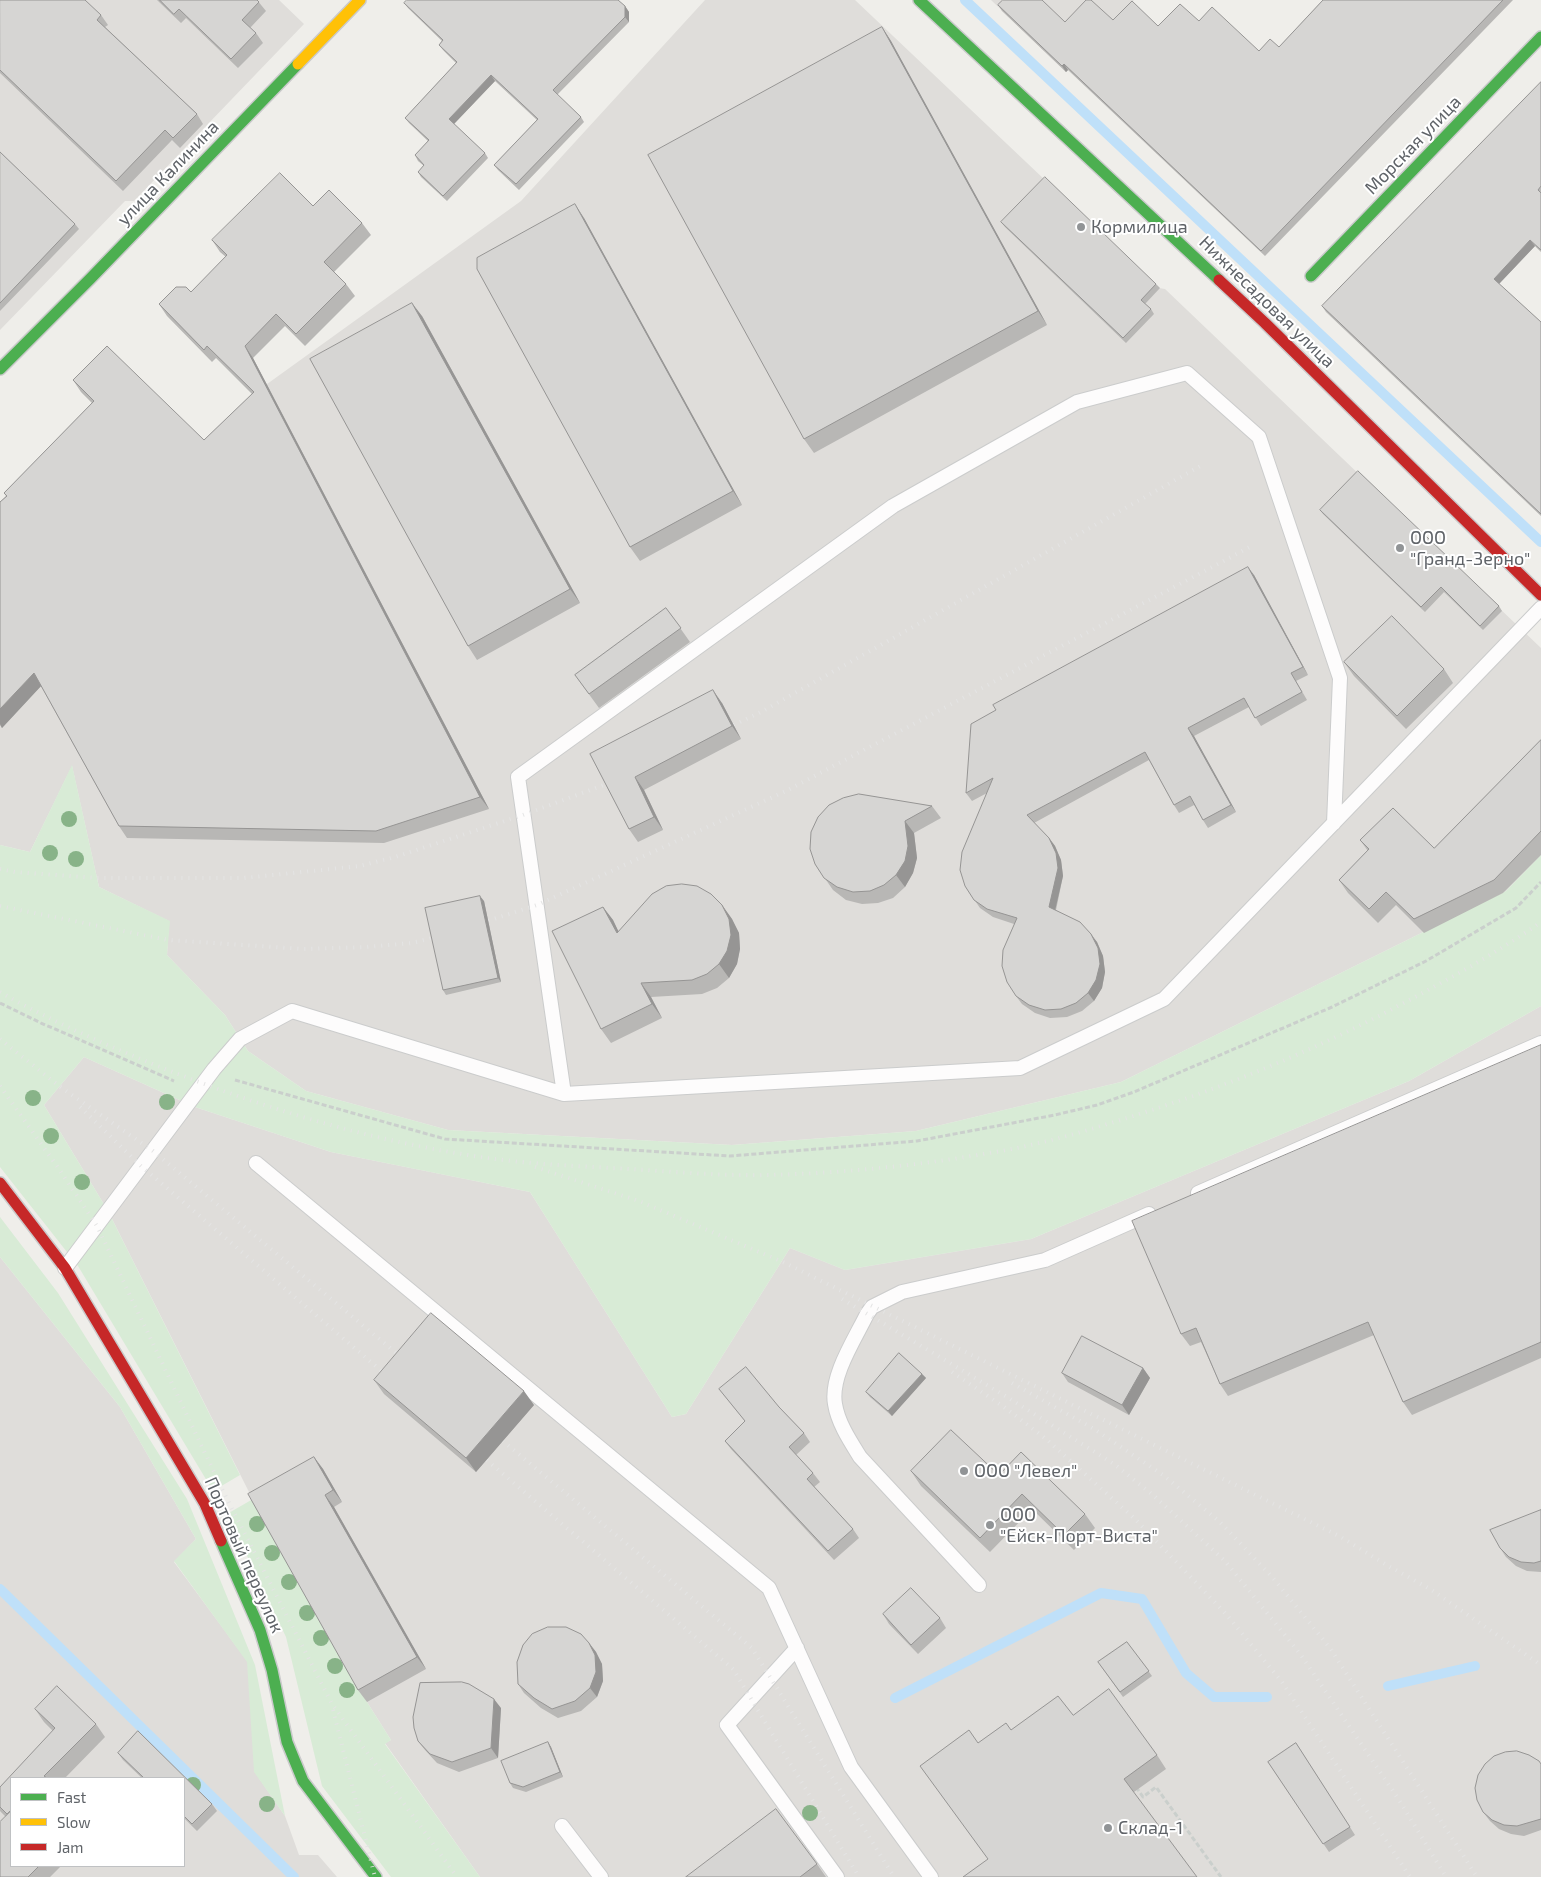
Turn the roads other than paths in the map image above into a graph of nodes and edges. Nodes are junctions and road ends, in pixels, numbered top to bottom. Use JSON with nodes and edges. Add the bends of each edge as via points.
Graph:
{"nodes":[{"id":1,"x":360,"y":0,"type":"edge"},
{"id":2,"x":919,"y":0,"type":"edge"},
{"id":3,"x":1541,"y":37,"type":"edge"},
{"id":4,"x":1310,"y":276,"type":"dead end"},
{"id":5,"x":0,"y":369,"type":"edge"},
{"id":6,"x":1541,"y":594,"type":"edge"},
{"id":7,"x":1541,"y":608,"type":"edge"},
{"id":8,"x":1334,"y":823,"type":"junction"},
{"id":9,"x":1541,"y":1043,"type":"edge"},
{"id":10,"x":564,"y":1094,"type":"junction"},
{"id":11,"x":256,"y":1163,"type":"dead end"},
{"id":12,"x":0,"y":1183,"type":"edge"},
{"id":13,"x":1189,"y":1197,"type":"edge"},
{"id":14,"x":1162,"y":1208,"type":"edge"},
{"id":15,"x":65,"y":1268,"type":"junction"},
{"id":16,"x":979,"y":1585,"type":"dead end"},
{"id":17,"x":797,"y":1648,"type":"junction"},
{"id":18,"x":562,"y":1826,"type":"dead end"},
{"id":19,"x":376,"y":1877,"type":"edge"},
{"id":20,"x":601,"y":1877,"type":"edge"},
{"id":21,"x":837,"y":1877,"type":"edge"},
{"id":22,"x":931,"y":1877,"type":"edge"}],
"edges":[{"from":1,"to":5,"type":"street","name":"улица Калинина"},
{"from":2,"to":6,"type":"street","name":"Нижнесадовая улица","via":[[1265,322]]},
{"from":3,"to":4,"type":"street","name":"Морская улица"},
{"from":7,"to":8,"type":"lane"},
{"from":8,"to":10,"type":"lane","via":[[1164,999],[1020,1068]]},
{"from":8,"to":10,"type":"lane","via":[[1340,678],[1259,437],[1187,373],[1077,402],[893,506],[518,777]]},
{"from":9,"to":13,"type":"lane"},
{"from":10,"to":15,"type":"lane","via":[[292,1011],[240,1039]]},
{"from":11,"to":17,"type":"lane","via":[[769,1588]]},
{"from":12,"to":15,"type":"street","name":"Портовый переулок"},
{"from":14,"to":16,"type":"lane","via":[[1045,1260],[902,1292],[872,1307],[866,1314],[837,1377],[834,1403],[838,1416],[860,1457]]},
{"from":15,"to":19,"type":"street","name":"Портовый переулок","via":[[205,1504],[260,1630],[287,1742],[302,1781]]},
{"from":17,"to":21,"type":"lane","via":[[727,1725]]},
{"from":17,"to":22,"type":"lane","via":[[850,1767]]},
{"from":18,"to":20,"type":"lane"}]}
